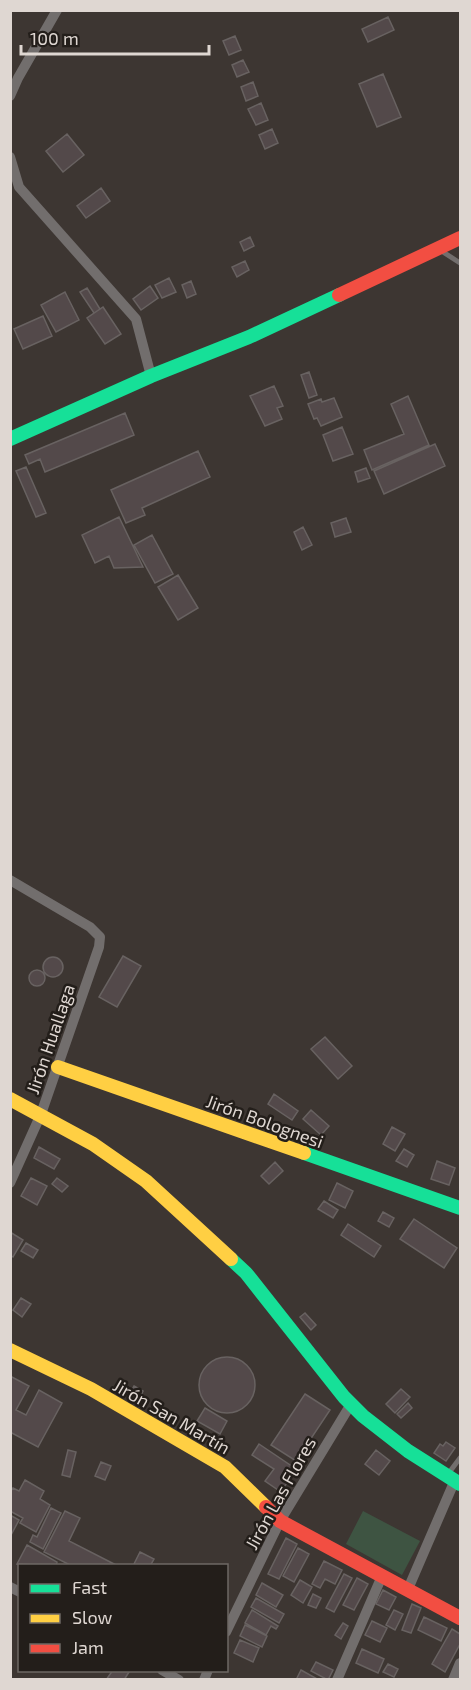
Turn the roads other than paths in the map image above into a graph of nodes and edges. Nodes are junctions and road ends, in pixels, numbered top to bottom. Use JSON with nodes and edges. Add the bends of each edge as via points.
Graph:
{"nodes":[{"id":1,"x":57,"y":10,"type":"edge"},
{"id":2,"x":10,"y":96,"type":"edge"},
{"id":3,"x":10,"y":156,"type":"edge"},
{"id":4,"x":460,"y":238,"type":"edge"},
{"id":5,"x":436,"y":248,"type":"junction"},
{"id":6,"x":460,"y":263,"type":"edge"},
{"id":7,"x":152,"y":376,"type":"junction"},
{"id":8,"x":10,"y":439,"type":"edge"},
{"id":9,"x":10,"y":880,"type":"edge"},
{"id":10,"x":58,"y":1066,"type":"junction"},
{"id":11,"x":10,"y":1099,"type":"edge"},
{"id":12,"x":41,"y":1114,"type":"junction"},
{"id":13,"x":10,"y":1183,"type":"edge"},
{"id":14,"x":460,"y":1208,"type":"edge"},
{"id":15,"x":10,"y":1350,"type":"edge"},
{"id":16,"x":351,"y":1404,"type":"junction"},
{"id":17,"x":460,"y":1458,"type":"edge"},
{"id":18,"x":454,"y":1480,"type":"edge"},
{"id":19,"x":280,"y":1521,"type":"junction"},
{"id":20,"x":382,"y":1576,"type":"junction"},
{"id":21,"x":408,"y":1589,"type":"junction"},
{"id":22,"x":460,"y":1618,"type":"edge"},
{"id":23,"x":228,"y":1628,"type":"edge"},
{"id":24,"x":460,"y":1663,"type":"edge"},
{"id":25,"x":164,"y":1672,"type":"edge"},
{"id":26,"x":179,"y":1680,"type":"edge"},
{"id":27,"x":337,"y":1680,"type":"edge"},
{"id":28,"x":453,"y":1680,"type":"edge"}],
"edges":[{"from":1,"to":2,"type":"street"},
{"from":3,"to":7,"type":"street","via":[[19,187],[136,319]]},
{"from":4,"to":5,"type":"main road"},
{"from":5,"to":6,"type":"lane"},
{"from":5,"to":7,"type":"main road","via":[[249,337]]},
{"from":7,"to":8,"type":"main road"},
{"from":9,"to":10,"type":"street","name":"Jirón Huallaga","via":[[90,927],[100,937]]},
{"from":10,"to":12,"type":"street","name":"Jirón Huallaga"},
{"from":10,"to":14,"type":"main road","name":"Jirón Bolognesi"},
{"from":11,"to":12,"type":"main road"},
{"from":12,"to":13,"type":"street","name":"Jirón Huallaga"},
{"from":12,"to":16,"type":"main road","via":[[146,1181],[246,1273]]},
{"from":15,"to":19,"type":"main road","name":"Jirón San Martín","via":[[91,1389],[225,1467]]},
{"from":16,"to":18,"type":"main road","via":[[408,1451]]},
{"from":16,"to":19,"type":"street","name":"Jirón Las Flores"},
{"from":17,"to":18,"type":"lane"},
{"from":18,"to":21,"type":"street"},
{"from":19,"to":20,"type":"main road","name":"Jirón San Martín"},
{"from":19,"to":23,"type":"street","name":"Jirón Las Flores"},
{"from":20,"to":21,"type":"main road","name":"Jirón San Martín"},
{"from":20,"to":27,"type":"street"},
{"from":21,"to":22,"type":"main road","name":"Jirón San Martín"},
{"from":24,"to":28,"type":"street"},
{"from":25,"to":26,"type":"street"}]}
